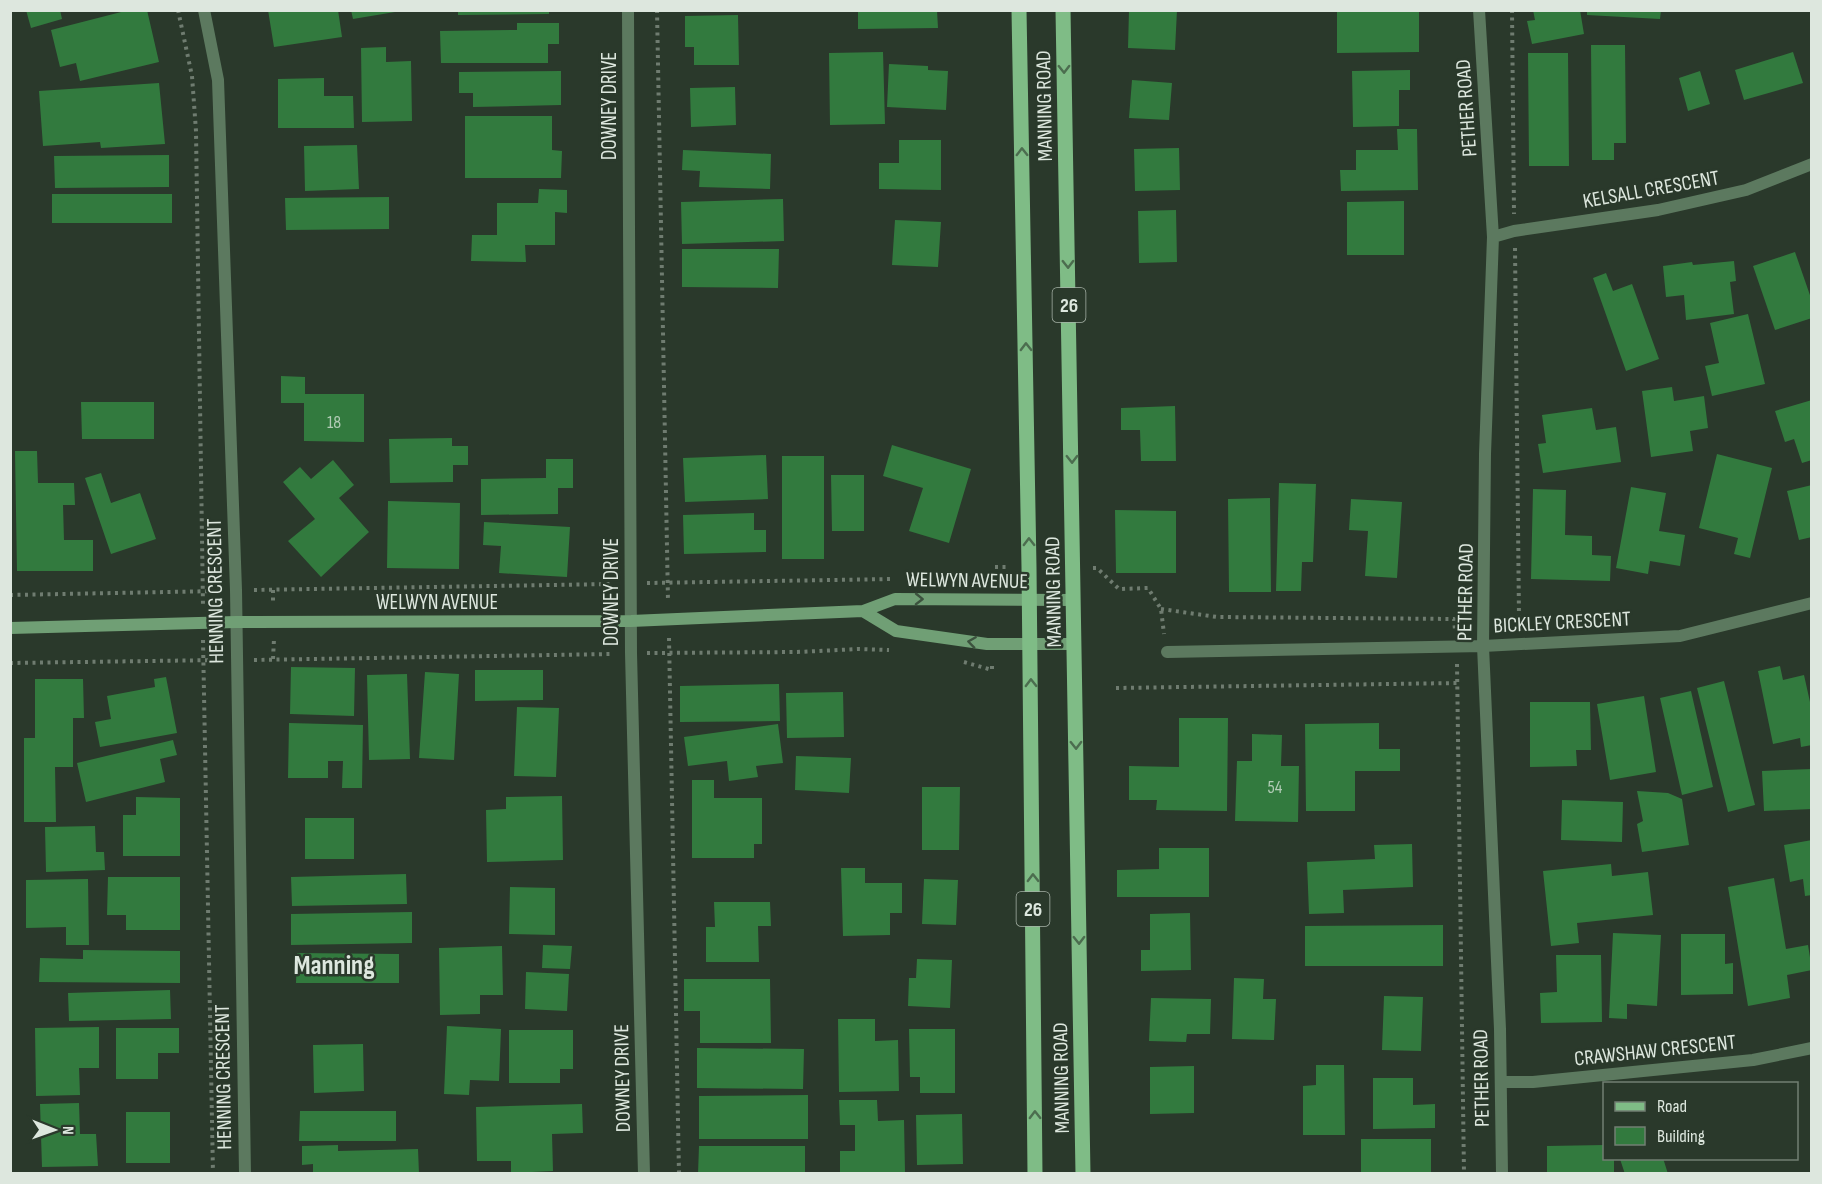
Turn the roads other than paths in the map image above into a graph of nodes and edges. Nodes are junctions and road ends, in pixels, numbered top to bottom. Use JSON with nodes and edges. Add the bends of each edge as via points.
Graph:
{"nodes":[{"id":1,"x":204,"y":10,"type":"edge"},
{"id":2,"x":628,"y":10,"type":"edge"},
{"id":3,"x":1019,"y":10,"type":"edge"},
{"id":4,"x":1063,"y":10,"type":"edge"},
{"id":5,"x":1479,"y":10,"type":"edge"},
{"id":6,"x":1812,"y":164,"type":"edge"},
{"id":7,"x":1493,"y":237,"type":"junction"},
{"id":8,"x":1030,"y":600,"type":"junction"},
{"id":9,"x":1074,"y":600,"type":"junction"},
{"id":10,"x":1812,"y":603,"type":"edge"},
{"id":11,"x":863,"y":611,"type":"junction"},
{"id":12,"x":631,"y":621,"type":"junction"},
{"id":13,"x":236,"y":622,"type":"junction"},
{"id":14,"x":10,"y":628,"type":"edge"},
{"id":15,"x":1030,"y":644,"type":"junction"},
{"id":16,"x":1074,"y":644,"type":"junction"},
{"id":17,"x":1483,"y":646,"type":"junction"},
{"id":18,"x":1167,"y":652,"type":"road end"},
{"id":19,"x":1812,"y":1048,"type":"edge"},
{"id":20,"x":1502,"y":1082,"type":"junction"},
{"id":21,"x":245,"y":1173,"type":"edge"},
{"id":22,"x":644,"y":1173,"type":"edge"},
{"id":23,"x":1035,"y":1173,"type":"edge"},
{"id":24,"x":1083,"y":1173,"type":"edge"},
{"id":25,"x":1502,"y":1173,"type":"edge"}],
"edges":[{"from":1,"to":13,"type":"street","name":"HENNING CRESCENT","via":[[218,80]]},
{"from":2,"to":12,"type":"street","name":"DOWNEY DRIVE"},
{"from":8,"to":3,"type":"main road","name":"MANNING ROAD","number":"26","one_way":true},
{"from":4,"to":9,"type":"main road","name":"MANNING ROAD","number":"26","one_way":true},
{"from":5,"to":7,"type":"street","name":"PETHER ROAD"},
{"from":6,"to":7,"type":"street","name":"KELSALL CRESCENT","via":[[1735,193]]},
{"from":7,"to":17,"type":"street","name":"PETHER ROAD"},
{"from":8,"to":9,"type":"street","name":"WELWYN AVENUE"},
{"from":11,"to":8,"type":"street","name":"WELWYN AVENUE","one_way":true,"via":[[895,599]]},
{"from":8,"to":15,"type":"main road","name":"MANNING ROAD","number":"26"},
{"from":9,"to":16,"type":"main road","name":"MANNING ROAD","number":"26"},
{"from":10,"to":17,"type":"street","name":"BICKLEY CRESCENT","via":[[1680,636]]},
{"from":11,"to":12,"type":"street","name":"WELWYN AVENUE"},
{"from":15,"to":11,"type":"street","one_way":true,"via":[[987,644],[896,631]]},
{"from":12,"to":13,"type":"street","name":"WELWYN AVENUE"},
{"from":12,"to":22,"type":"street","name":"DOWNEY DRIVE"},
{"from":13,"to":14,"type":"street","name":"WELWYN AVENUE"},
{"from":13,"to":21,"type":"street","name":"HENNING CRESCENT"},
{"from":15,"to":16,"type":"street"},
{"from":23,"to":15,"type":"main road","name":"MANNING ROAD","number":"26","one_way":true},
{"from":16,"to":24,"type":"main road","name":"MANNING ROAD","number":"26","one_way":true},
{"from":17,"to":18,"type":"street","name":"BICKLEY CRESCENT"},
{"from":17,"to":20,"type":"street","name":"PETHER ROAD"},
{"from":19,"to":20,"type":"street","name":"CRAWSHAW CRESCENT","via":[[1753,1060]]},
{"from":20,"to":25,"type":"street","name":"PETHER ROAD"}]}
